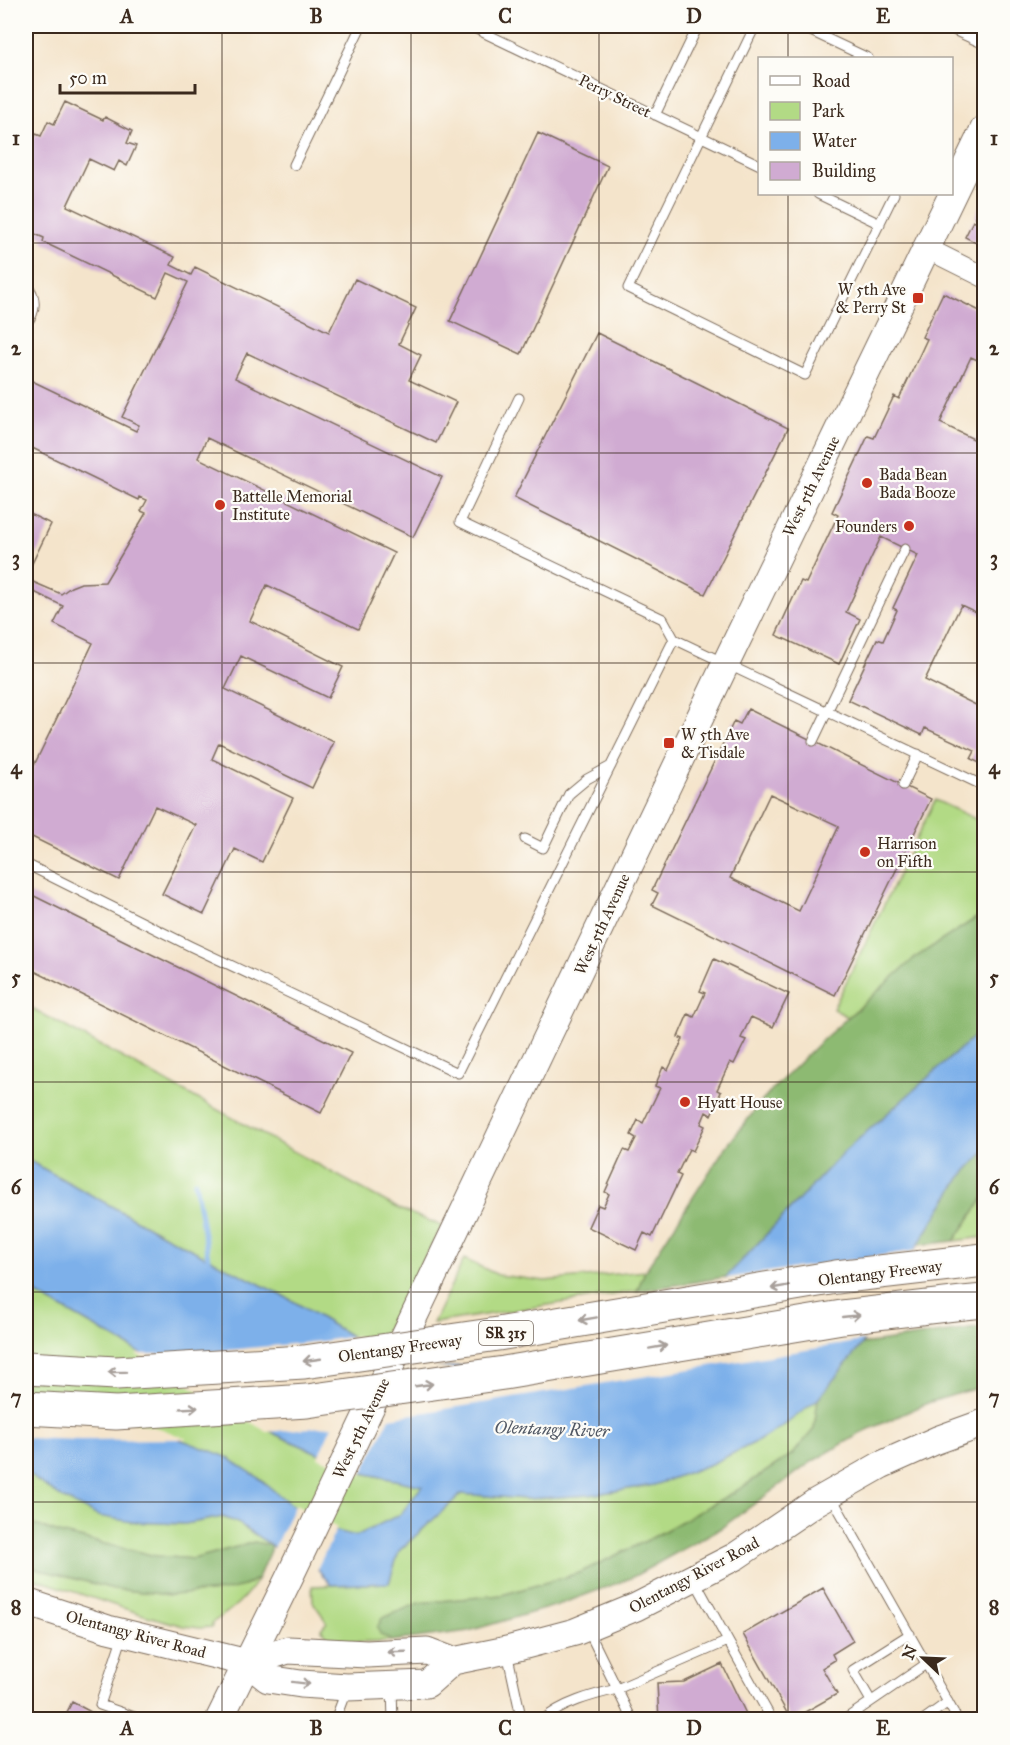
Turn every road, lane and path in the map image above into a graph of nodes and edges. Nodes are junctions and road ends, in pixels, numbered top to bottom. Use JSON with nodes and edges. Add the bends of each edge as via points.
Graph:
{"nodes":[{"id":1,"x":361,"y":26,"type":"edge"},
{"id":2,"x":470,"y":26,"type":"edge"},
{"id":3,"x":698,"y":26,"type":"edge"},
{"id":4,"x":755,"y":26,"type":"edge"},
{"id":5,"x":800,"y":26,"type":"edge"},
{"id":6,"x":958,"y":26,"type":"edge"},
{"id":7,"x":984,"y":38,"type":"edge"},
{"id":8,"x":866,"y":57,"type":"edge"},
{"id":9,"x":655,"y":116,"type":"junction"},
{"id":10,"x":984,"y":129,"type":"edge"},
{"id":11,"x":702,"y":138,"type":"junction"},
{"id":12,"x":294,"y":165,"type":"dead end"},
{"id":13,"x":758,"y":165,"type":"edge"},
{"id":14,"x":953,"y":193,"type":"edge"},
{"id":15,"x":820,"y":195,"type":"edge"},
{"id":16,"x":894,"y":195,"type":"edge"},
{"id":17,"x":952,"y":195,"type":"edge"},
{"id":18,"x":880,"y":224,"type":"junction"},
{"id":19,"x":926,"y":248,"type":"junction"},
{"id":20,"x":984,"y":277,"type":"edge"},
{"id":21,"x":26,"y":284,"type":"edge"},
{"id":22,"x":26,"y":323,"type":"edge"},
{"id":23,"x":519,"y":398,"type":"dead end"},
{"id":24,"x":905,"y":549,"type":"dead end"},
{"id":25,"x":674,"y":639,"type":"junction"},
{"id":26,"x":726,"y":663,"type":"junction"},
{"id":27,"x":828,"y":711,"type":"junction"},
{"id":28,"x":813,"y":741,"type":"dead end"},
{"id":29,"x":918,"y":754,"type":"junction"},
{"id":30,"x":611,"y":766,"type":"junction"},
{"id":31,"x":903,"y":785,"type":"dead end"},
{"id":32,"x":984,"y":786,"type":"edge"},
{"id":33,"x":525,"y":839,"type":"dead end"},
{"id":34,"x":26,"y":864,"type":"edge"},
{"id":35,"x":984,"y":1260,"type":"edge"},
{"id":36,"x":974,"y":1302,"type":"edge"},
{"id":37,"x":26,"y":1368,"type":"edge"},
{"id":38,"x":26,"y":1408,"type":"edge"},
{"id":39,"x":984,"y":1423,"type":"edge"},
{"id":40,"x":830,"y":1494,"type":"junction"},
{"id":41,"x":694,"y":1578,"type":"junction"},
{"id":42,"x":26,"y":1602,"type":"edge"},
{"id":43,"x":587,"y":1628,"type":"junction"},
{"id":44,"x":124,"y":1633,"type":"junction"},
{"id":45,"x":910,"y":1634,"type":"junction"},
{"id":46,"x":728,"y":1641,"type":"junction"},
{"id":47,"x":507,"y":1650,"type":"junction"},
{"id":48,"x":453,"y":1661,"type":"junction"},
{"id":49,"x":248,"y":1663,"type":"junction"},
{"id":50,"x":926,"y":1664,"type":"junction"},
{"id":51,"x":392,"y":1685,"type":"junction"},
{"id":52,"x":347,"y":1687,"type":"junction"},
{"id":53,"x":617,"y":1689,"type":"junction"},
{"id":54,"x":871,"y":1701,"type":"junction"},
{"id":55,"x":948,"y":1702,"type":"junction"},
{"id":56,"x":143,"y":1719,"type":"edge"},
{"id":57,"x":219,"y":1719,"type":"edge"},
{"id":58,"x":335,"y":1719,"type":"edge"},
{"id":59,"x":393,"y":1719,"type":"edge"},
{"id":60,"x":516,"y":1719,"type":"edge"},
{"id":61,"x":543,"y":1719,"type":"edge"},
{"id":62,"x":632,"y":1719,"type":"edge"},
{"id":63,"x":772,"y":1719,"type":"edge"},
{"id":64,"x":844,"y":1719,"type":"edge"},
{"id":65,"x":923,"y":1719,"type":"edge"},
{"id":66,"x":958,"y":1719,"type":"edge"}],
"edges":[{"from":1,"to":12,"type":"lane"},
{"from":2,"to":9,"type":"lane","name":"Perry Street"},
{"from":3,"to":9,"type":"lane"},
{"from":4,"to":11,"type":"lane"},
{"from":5,"to":8,"type":"lane"},
{"from":6,"to":7,"type":"street"},
{"from":9,"to":11,"type":"lane","name":"Perry Street"},
{"from":10,"to":14,"type":"main road","name":"West 5th Avenue"},
{"from":11,"to":13,"type":"lane","name":"Perry Street"},
{"from":11,"to":18,"type":"lane","via":[[628,288],[805,375]]},
{"from":15,"to":18,"type":"lane"},
{"from":16,"to":18,"type":"lane"},
{"from":17,"to":19,"type":"main road","name":"West 5th Avenue"},
{"from":19,"to":20,"type":"street"},
{"from":19,"to":26,"type":"main road","name":"West 5th Avenue"},
{"from":21,"to":22,"type":"lane","via":[[35,304]]},
{"from":23,"to":25,"type":"lane","via":[[460,522],[663,619]]},
{"from":24,"to":27,"type":"lane"},
{"from":25,"to":26,"type":"lane"},
{"from":25,"to":30,"type":"lane"},
{"from":26,"to":27,"type":"lane"},
{"from":26,"to":49,"type":"main road","name":"West 5th Avenue","bridge":true},
{"from":27,"to":28,"type":"lane"},
{"from":27,"to":29,"type":"lane"},
{"from":29,"to":31,"type":"lane"},
{"from":29,"to":32,"type":"lane"},
{"from":30,"to":33,"type":"lane","via":[[569,794],[543,848]]},
{"from":30,"to":34,"type":"lane","via":[[458,1073]]},
{"from":35,"to":37,"type":"highway","name":"Olentangy Freeway","number":"SR 315","one_way":true,"bridge":true,"via":[[836,1277],[498,1334],[303,1362],[116,1373]]},
{"from":38,"to":36,"type":"highway","number":"SR 315","one_way":true,"bridge":true,"via":[[116,1413],[307,1401],[842,1317]]},
{"from":39,"to":40,"type":"main road","name":"Olentangy River Road","via":[[881,1465]]},
{"from":40,"to":41,"type":"main road","name":"Olentangy River Road","via":[[736,1556]]},
{"from":40,"to":45,"type":"lane"},
{"from":41,"to":43,"type":"main road","name":"Olentangy River Road"},
{"from":41,"to":46,"type":"lane"},
{"from":42,"to":44,"type":"main road","name":"Olentangy River Road"},
{"from":43,"to":47,"type":"main road","name":"Olentangy River Road"},
{"from":43,"to":53,"type":"lane"},
{"from":44,"to":49,"type":"main road","name":"Olentangy River Road"},
{"from":44,"to":56,"type":"lane","via":[[100,1705]]},
{"from":45,"to":50,"type":"lane"},
{"from":45,"to":54,"type":"lane","via":[[853,1670]]},
{"from":46,"to":53,"type":"lane"},
{"from":46,"to":63,"type":"lane"},
{"from":47,"to":48,"type":"main road","name":"Olentangy River Road"},
{"from":47,"to":60,"type":"lane","via":[[520,1713]]},
{"from":48,"to":49,"type":"main road","one_way":true,"via":[[427,1651],[367,1654],[288,1650]]},
{"from":48,"to":51,"type":"main road","name":"Olentangy River Road","via":[[427,1684]]},
{"from":49,"to":52,"type":"main road","name":"Olentangy River Road","one_way":true,"via":[[268,1678]]},
{"from":49,"to":57,"type":"main road","name":"West 5th Avenue"},
{"from":50,"to":54,"type":"lane"},
{"from":50,"to":55,"type":"lane"},
{"from":51,"to":52,"type":"main road","name":"Olentangy River Road"},
{"from":51,"to":59,"type":"lane"},
{"from":52,"to":58,"type":"lane"},
{"from":53,"to":61,"type":"lane","via":[[553,1711]]},
{"from":53,"to":62,"type":"lane"},
{"from":54,"to":64,"type":"lane"},
{"from":55,"to":65,"type":"lane"},
{"from":55,"to":66,"type":"lane"}]}
